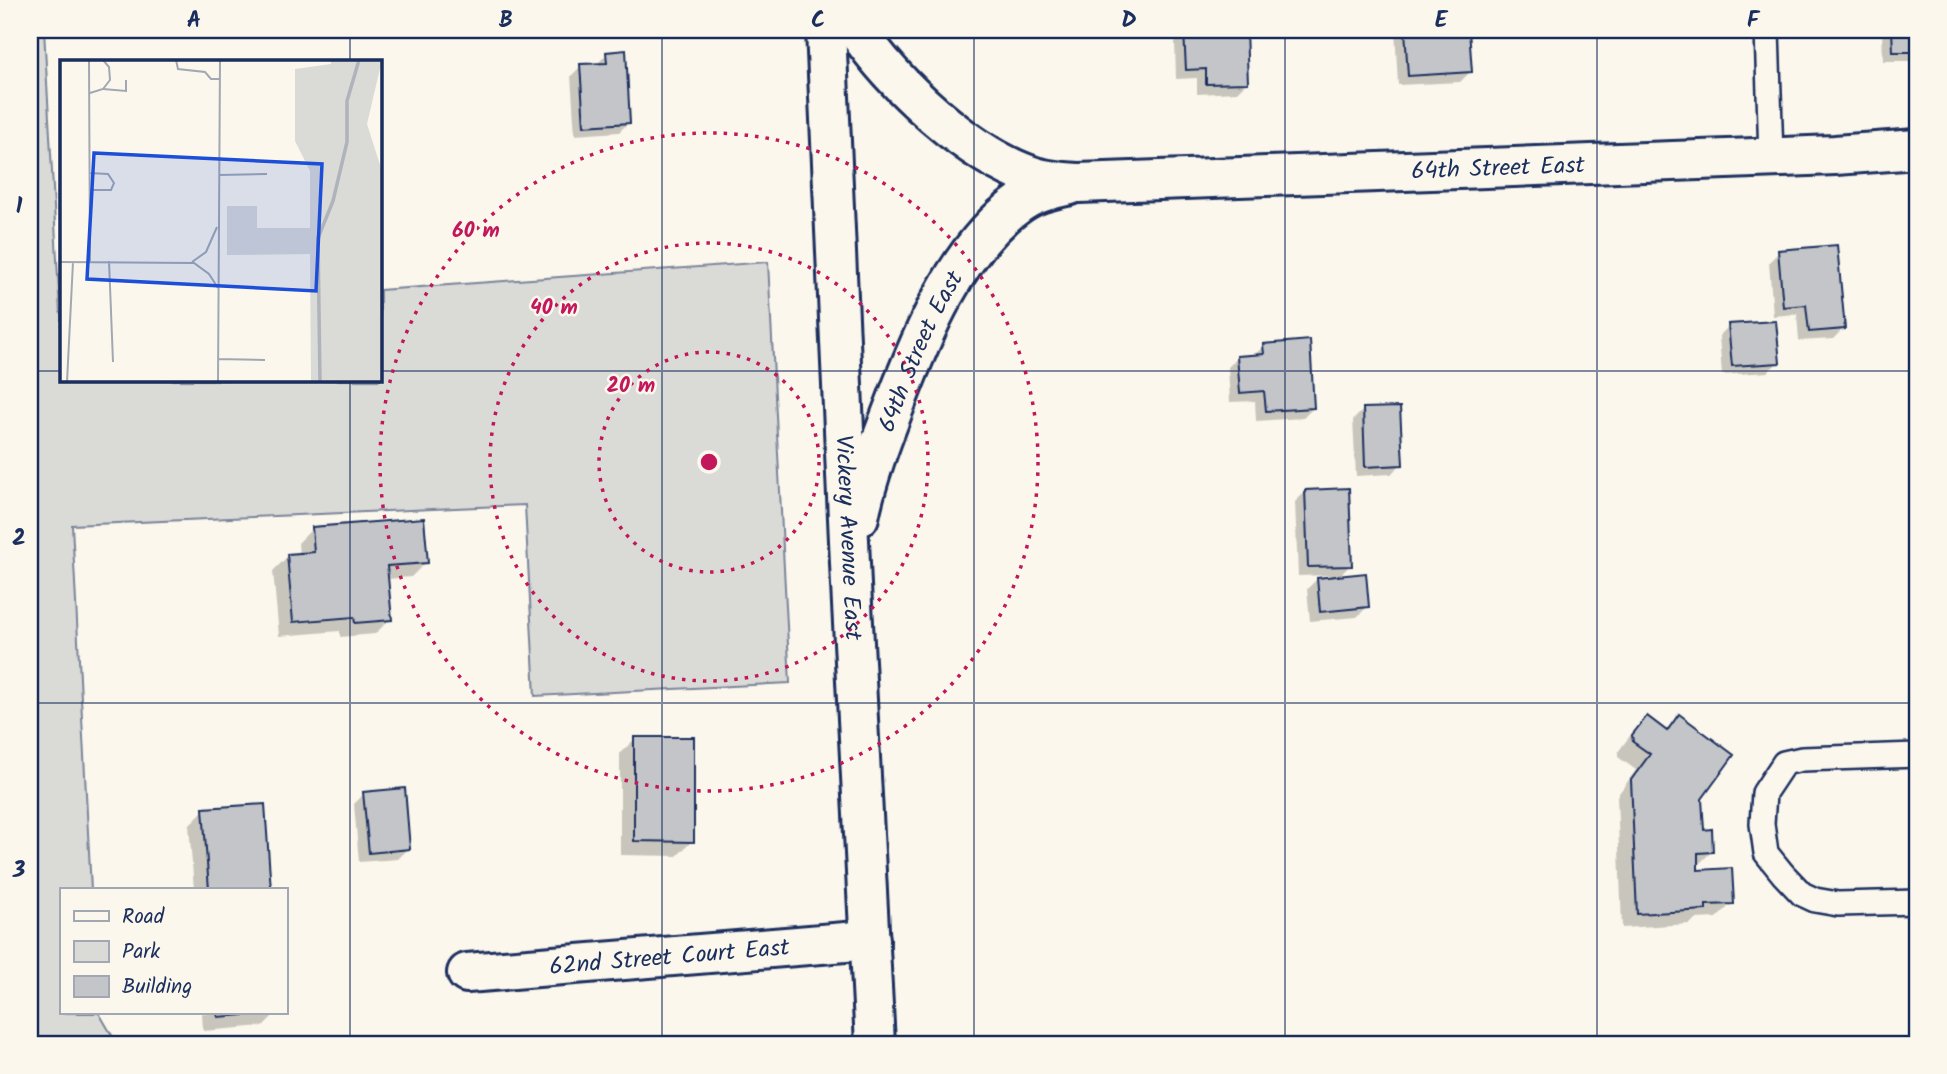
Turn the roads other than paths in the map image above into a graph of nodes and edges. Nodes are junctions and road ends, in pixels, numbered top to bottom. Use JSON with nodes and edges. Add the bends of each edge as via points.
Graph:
{"nodes":[{"id":1,"x":826,"y":30,"type":"edge"},
{"id":2,"x":857,"y":30,"type":"edge"},
{"id":3,"x":1768,"y":30,"type":"edge"},
{"id":4,"x":1917,"y":149,"type":"edge"},
{"id":5,"x":1771,"y":157,"type":"junction"},
{"id":6,"x":1079,"y":183,"type":"junction"},
{"id":7,"x":850,"y":585,"type":"junction"},
{"id":8,"x":1917,"y":755,"type":"edge"},
{"id":9,"x":1917,"y":902,"type":"edge"},
{"id":10,"x":870,"y":940,"type":"junction"},
{"id":11,"x":467,"y":972,"type":"dead end"},
{"id":12,"x":875,"y":1044,"type":"edge"}],
"edges":[{"from":1,"to":7,"type":"street","name":"Vickery Avenue East"},
{"from":2,"to":6,"type":"street","name":"64th Street East","via":[[892,76],[982,150],[1032,177]]},
{"from":3,"to":5,"type":"lane"},
{"from":4,"to":5,"type":"street","name":"64th Street East"},
{"from":5,"to":6,"type":"street","name":"64th Street East"},
{"from":6,"to":7,"type":"street","name":"64th Street East","via":[[1032,196],[1007,213],[972,251],[932,315],[870,474]]},
{"from":7,"to":10,"type":"street","name":"Vickery Avenue East"},
{"from":8,"to":9,"type":"lane","via":[[1784,762],[1764,793],[1762,824],[1766,853],[1802,894],[1838,904]]},
{"from":10,"to":11,"type":"street","name":"62nd Street Court East"},
{"from":10,"to":12,"type":"street","name":"Vickery Avenue East"}]}
